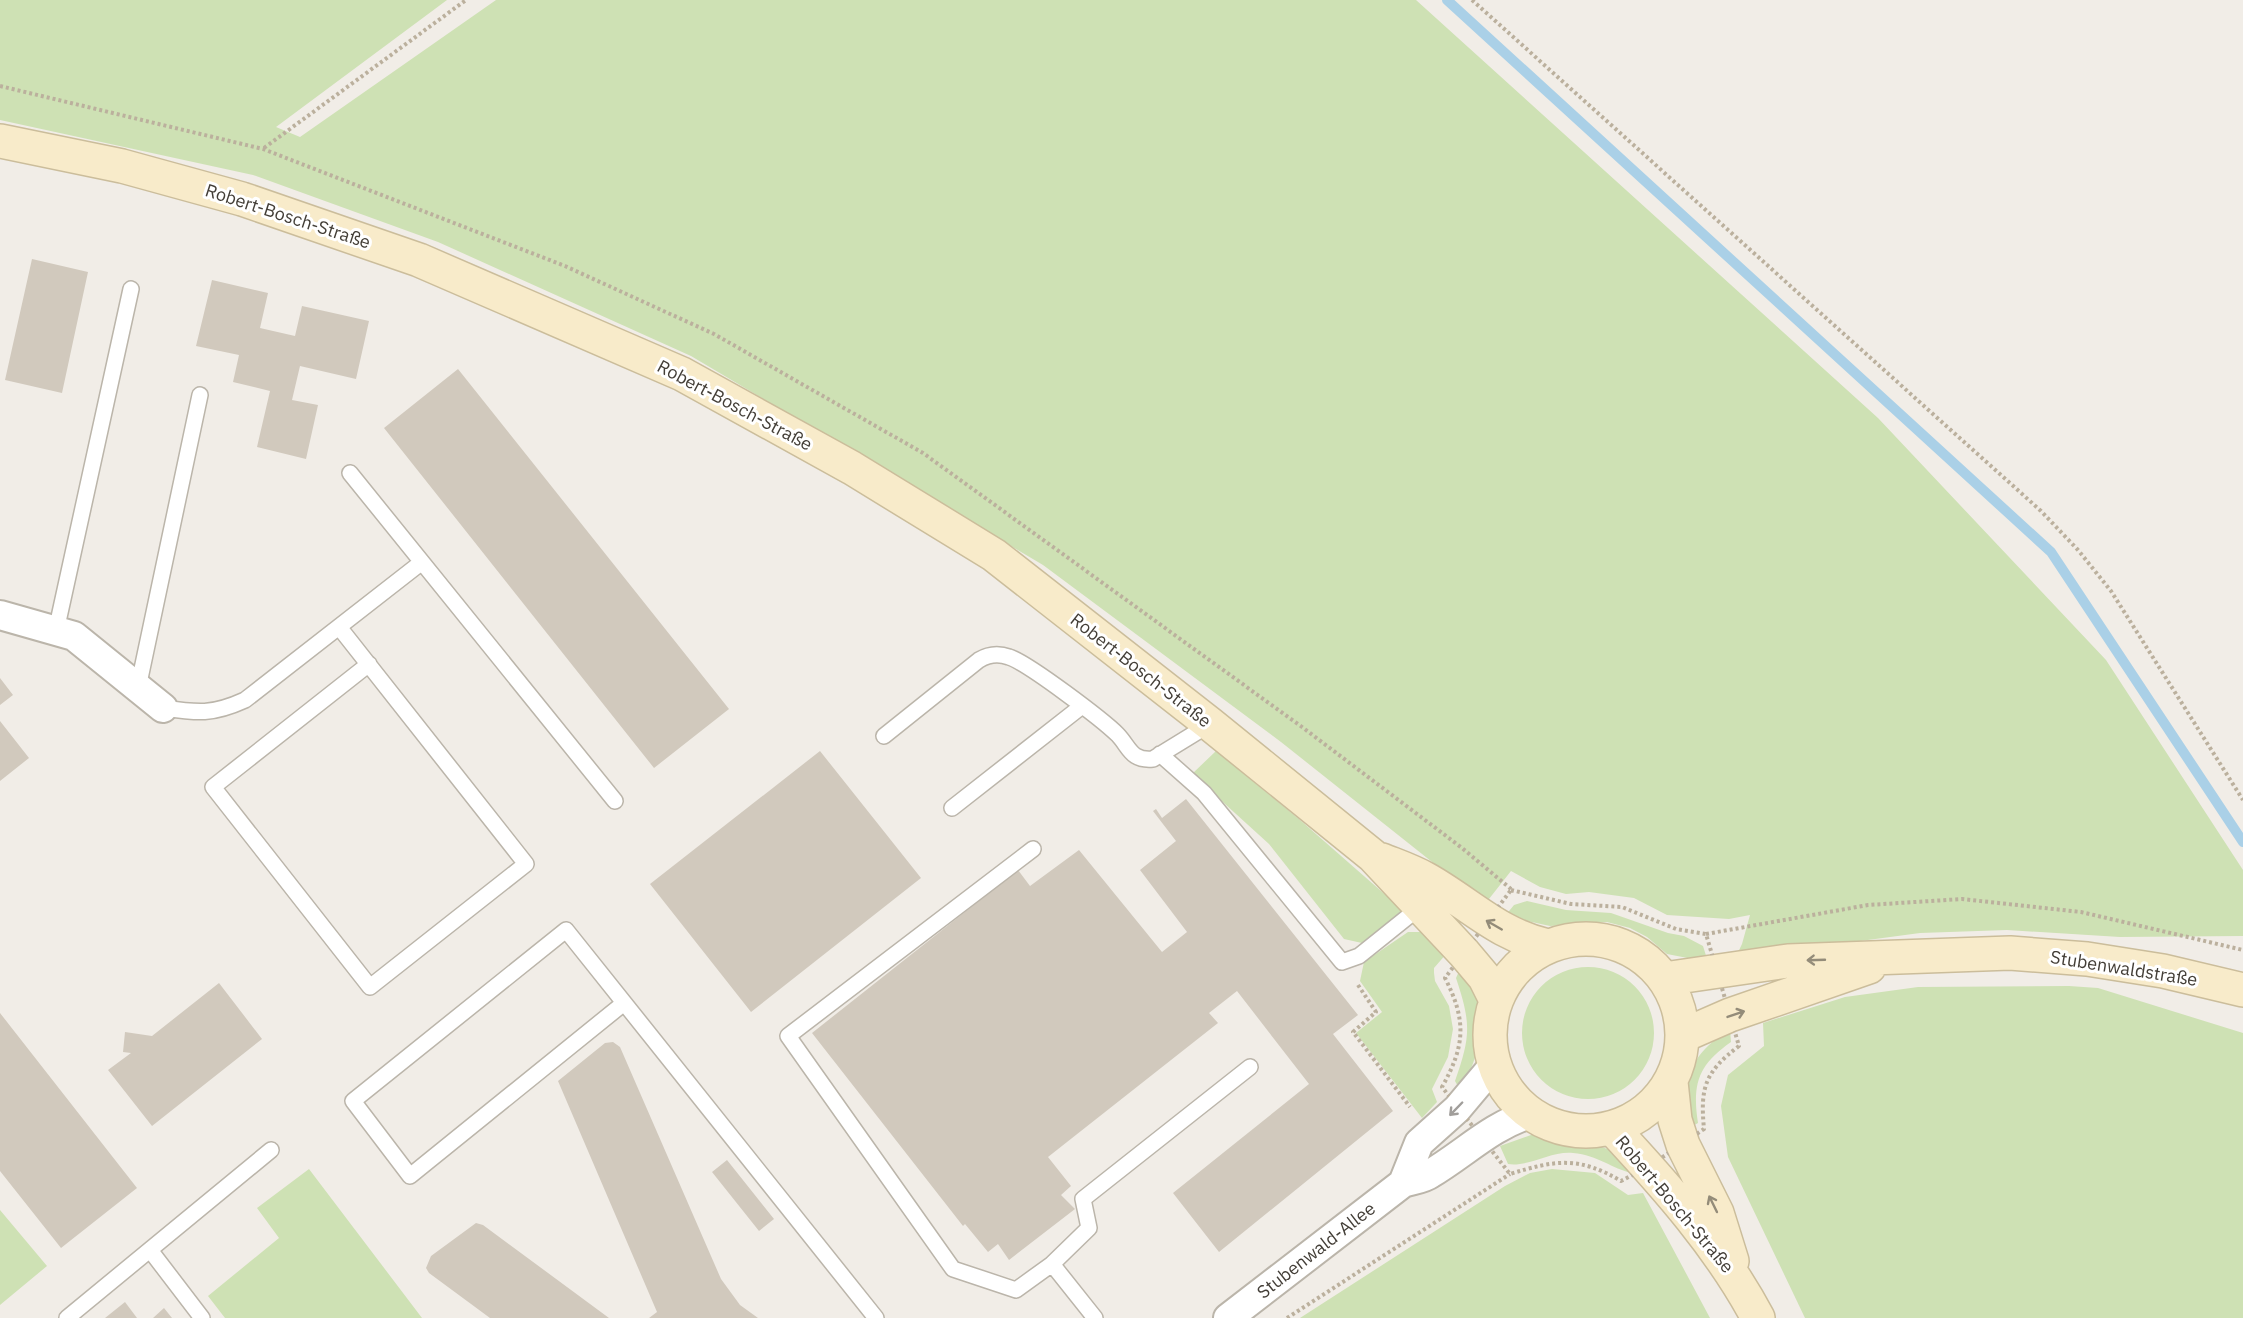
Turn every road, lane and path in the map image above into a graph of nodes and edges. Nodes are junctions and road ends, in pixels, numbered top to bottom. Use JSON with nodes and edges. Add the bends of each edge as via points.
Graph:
{"nodes":[{"id":1,"x":466,"y":0,"type":"edge"},
{"id":2,"x":1472,"y":0,"type":"edge"},
{"id":3,"x":0,"y":141,"type":"edge"},
{"id":4,"x":263,"y":148,"type":"dead end"},
{"id":5,"x":131,"y":289,"type":"dead end"},
{"id":6,"x":200,"y":395,"type":"dead end"},
{"id":7,"x":350,"y":473,"type":"dead end"},
{"id":8,"x":422,"y":562,"type":"junction"},
{"id":9,"x":0,"y":615,"type":"edge"},
{"id":10,"x":339,"y":627,"type":"junction"},
{"id":11,"x":56,"y":631,"type":"junction"},
{"id":12,"x":369,"y":664,"type":"junction"},
{"id":13,"x":138,"y":688,"type":"junction"},
{"id":14,"x":1082,"y":706,"type":"junction"},
{"id":15,"x":163,"y":708,"type":"joint"},
{"id":16,"x":1210,"y":724,"type":"junction"},
{"id":17,"x":884,"y":736,"type":"dead end"},
{"id":18,"x":1160,"y":754,"type":"junction"},
{"id":19,"x":2243,"y":800,"type":"edge"},
{"id":20,"x":615,"y":801,"type":"dead end"},
{"id":21,"x":952,"y":808,"type":"dead end"},
{"id":22,"x":1033,"y":849,"type":"dead end"},
{"id":23,"x":1372,"y":856,"type":"junction"},
{"id":24,"x":1420,"y":907,"type":"junction"},
{"id":25,"x":1489,"y":922,"type":"junction"},
{"id":26,"x":1548,"y":946,"type":"junction"},
{"id":27,"x":1464,"y":953,"type":"junction"},
{"id":28,"x":1896,"y":957,"type":"junction"},
{"id":29,"x":1342,"y":962,"type":"junction"},
{"id":30,"x":1718,"y":971,"type":"junction"},
{"id":31,"x":1664,"y":979,"type":"junction"},
{"id":32,"x":2243,"y":990,"type":"edge"},
{"id":33,"x":1496,"y":1000,"type":"junction"},
{"id":34,"x":624,"y":1003,"type":"junction"},
{"id":35,"x":1730,"y":1015,"type":"junction"},
{"id":36,"x":1682,"y":1036,"type":"junction"},
{"id":37,"x":1494,"y":1065,"type":"junction"},
{"id":38,"x":1250,"y":1067,"type":"dead end"},
{"id":39,"x":1671,"y":1082,"type":"junction"},
{"id":40,"x":1457,"y":1109,"type":"junction"},
{"id":41,"x":1530,"y":1114,"type":"junction"},
{"id":42,"x":1415,"y":1115,"type":"dead end"},
{"id":43,"x":1612,"y":1128,"type":"junction"},
{"id":44,"x":1479,"y":1138,"type":"junction"},
{"id":45,"x":1683,"y":1145,"type":"junction"},
{"id":46,"x":271,"y":1150,"type":"dead end"},
{"id":47,"x":1648,"y":1167,"type":"junction"},
{"id":48,"x":1510,"y":1174,"type":"junction"},
{"id":49,"x":1403,"y":1183,"type":"junction"},
{"id":50,"x":150,"y":1250,"type":"junction"},
{"id":51,"x":1052,"y":1264,"type":"junction"},
{"id":52,"x":1737,"y":1280,"type":"junction"},
{"id":53,"x":67,"y":1318,"type":"edge"},
{"id":54,"x":202,"y":1318,"type":"edge"},
{"id":55,"x":876,"y":1318,"type":"edge"},
{"id":56,"x":1095,"y":1318,"type":"edge"},
{"id":57,"x":1228,"y":1318,"type":"edge"},
{"id":58,"x":1287,"y":1318,"type":"edge"},
{"id":59,"x":1758,"y":1318,"type":"edge"}],
"edges":[{"from":1,"to":4,"type":"path"},
{"from":2,"to":19,"type":"path","via":[[2041,511],[2111,591]]},
{"from":3,"to":16,"type":"street","name":"Robert-Bosch-Straße","via":[[122,166],[242,199],[419,260],[682,374],[852,468],[994,555]]},
{"from":5,"to":11,"type":"lane"},
{"from":6,"to":13,"type":"lane"},
{"from":7,"to":8,"type":"lane"},
{"from":8,"to":10,"type":"lane"},
{"from":8,"to":20,"type":"lane"},
{"from":9,"to":11,"type":"street"},
{"from":10,"to":12,"type":"lane"},
{"from":10,"to":15,"type":"lane","via":[[246,700],[203,714]]},
{"from":11,"to":13,"type":"street","via":[[74,636]]},
{"from":12,"to":12,"type":"lane","via":[[526,864],[370,987],[213,787]]},
{"from":13,"to":15,"type":"street"},
{"from":14,"to":17,"type":"lane","via":[[1013,658],[992,654],[979,660]]},
{"from":14,"to":18,"type":"lane","via":[[1119,736],[1129,753],[1142,760]]},
{"from":14,"to":21,"type":"lane"},
{"from":16,"to":18,"type":"lane"},
{"from":16,"to":23,"type":"street","name":"Robert-Bosch-Straße"},
{"from":18,"to":29,"type":"lane","via":[[1204,793]]},
{"from":22,"to":51,"type":"lane","via":[[788,1036],[953,1269],[1016,1290]]},
{"from":23,"to":24,"type":"street","name":"Robert-Bosch-Straße"},
{"from":23,"to":25,"type":"street","name":"Robert-Bosch-Straße","via":[[1425,878]]},
{"from":24,"to":27,"type":"street","name":"Robert-Bosch-Straße"},
{"from":24,"to":29,"type":"lane","via":[[1359,956]]},
{"from":26,"to":25,"type":"street","name":"Robert-Bosch-Straße","one_way":true,"via":[[1522,941]]},
{"from":25,"to":27,"type":"path"},
{"from":25,"to":30,"type":"path","via":[[1511,890],[1571,904],[1622,907],[1676,929],[1706,934]]},
{"from":26,"to":31,"type":"street","name":"Robert-Bosch-Straße","via":[[1573,939],[1599,939],[1624,946]]},
{"from":26,"to":33,"type":"street","name":"Robert-Bosch-Straße","via":[[1526,959],[1508,978]]},
{"from":27,"to":33,"type":"street","name":"Robert-Bosch-Straße","via":[[1485,978]]},
{"from":27,"to":40,"type":"path","via":[[1445,978],[1461,1017],[1461,1040],[1442,1087]]},
{"from":28,"to":30,"type":"street","name":"Stubenwaldstraße","one_way":true,"via":[[1788,962]]},
{"from":28,"to":32,"type":"street","name":"Stubenwaldstraße","via":[[2010,953],[2087,959],[2163,971]]},
{"from":35,"to":28,"type":"street","name":"Stubenwaldstraße","one_way":true},
{"from":29,"to":42,"type":"path","via":[[1376,1012],[1353,1032]]},
{"from":30,"to":31,"type":"street","name":"Stubenwaldstraße"},
{"from":30,"to":35,"type":"path"},
{"from":31,"to":36,"type":"street","name":"Robert-Bosch-Straße","via":[[1678,1006]]},
{"from":33,"to":37,"type":"street","name":"Robert-Bosch-Straße","via":[[1489,1032]]},
{"from":34,"to":34,"type":"lane","via":[[566,930],[352,1101],[410,1176]]},
{"from":34,"to":55,"type":"lane"},
{"from":35,"to":36,"type":"street","name":"Stubenwaldstraße"},
{"from":35,"to":45,"type":"path","via":[[1739,1046],[1710,1074],[1703,1089],[1704,1129]]},
{"from":36,"to":39,"type":"street","name":"Robert-Bosch-Straße"},
{"from":37,"to":40,"type":"street"},
{"from":37,"to":41,"type":"street","name":"Robert-Bosch-Straße","via":[[1508,1092]]},
{"from":38,"to":51,"type":"lane","via":[[1083,1199],[1089,1228]]},
{"from":39,"to":43,"type":"street","name":"Robert-Bosch-Straße","via":[[1635,1118]]},
{"from":39,"to":45,"type":"street","name":"Robert-Bosch-Straße","via":[[1675,1120]]},
{"from":40,"to":44,"type":"path"},
{"from":40,"to":49,"type":"street","one_way":true,"via":[[1419,1143]]},
{"from":41,"to":43,"type":"street","name":"Robert-Bosch-Straße","via":[[1555,1127],[1584,1132]]},
{"from":41,"to":44,"type":"street","name":"Stubenwald-Allee"},
{"from":43,"to":47,"type":"street","name":"Robert-Bosch-Straße"},
{"from":44,"to":48,"type":"path"},
{"from":44,"to":49,"type":"street","name":"Stubenwald-Allee","via":[[1429,1175]]},
{"from":45,"to":47,"type":"path"},
{"from":52,"to":45,"type":"street","name":"Robert-Bosch-Straße","one_way":true,"via":[[1717,1213]]},
{"from":46,"to":50,"type":"lane"},
{"from":47,"to":48,"type":"path","via":[[1621,1181],[1586,1164],[1561,1161]]},
{"from":47,"to":52,"type":"street","name":"Robert-Bosch-Straße"},
{"from":48,"to":58,"type":"path"},
{"from":49,"to":57,"type":"street","name":"Stubenwald-Allee"},
{"from":50,"to":53,"type":"lane"},
{"from":50,"to":54,"type":"lane"},
{"from":51,"to":56,"type":"lane"},
{"from":52,"to":59,"type":"street","name":"Robert-Bosch-Straße"}]}
